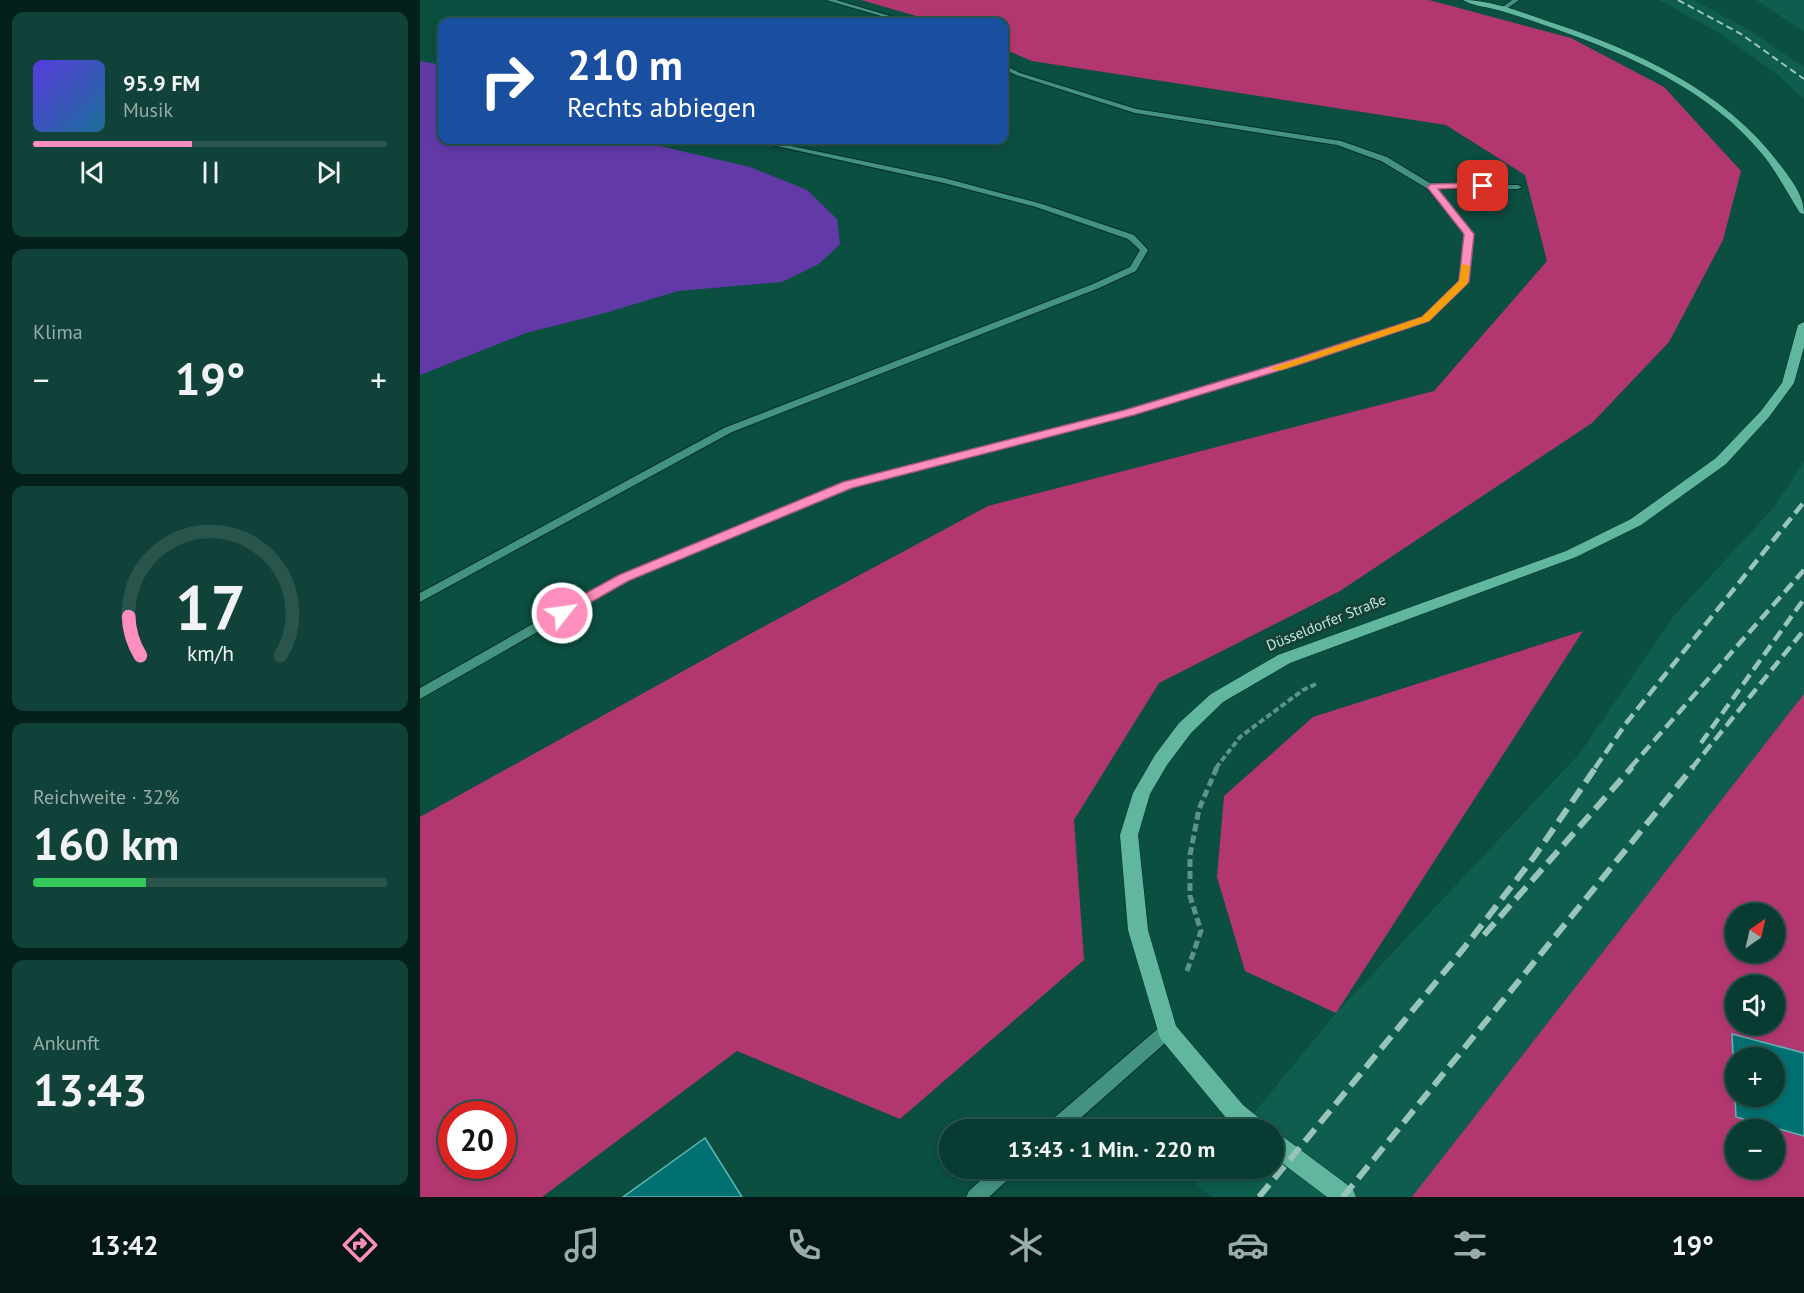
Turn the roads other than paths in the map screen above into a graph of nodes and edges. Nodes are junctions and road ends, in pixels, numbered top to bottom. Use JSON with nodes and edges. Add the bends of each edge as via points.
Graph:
{"nodes":[{"id":1,"x":829,"y":0,"type":"edge"},
{"id":2,"x":1467,"y":0,"type":"edge"},
{"id":3,"x":1516,"y":0,"type":"edge"},
{"id":4,"x":1503,"y":9,"type":"junction"},
{"id":5,"x":894,"y":18,"type":"edge"},
{"id":6,"x":1008,"y":69,"type":"edge"},
{"id":7,"x":772,"y":144,"type":"edge"},
{"id":8,"x":1431,"y":187,"type":"junction"},
{"id":9,"x":1518,"y":187,"type":"dead end"},
{"id":10,"x":1804,"y":211,"type":"edge"},
{"id":11,"x":1804,"y":325,"type":"edge"},
{"id":12,"x":420,"y":598,"type":"edge"},
{"id":13,"x":420,"y":694,"type":"edge"},
{"id":14,"x":1167,"y":1031,"type":"junction"},
{"id":15,"x":1066,"y":1119,"type":"edge"},
{"id":16,"x":1243,"y":1119,"type":"edge"},
{"id":17,"x":1284,"y":1151,"type":"edge"},
{"id":18,"x":995,"y":1179,"type":"edge"},
{"id":19,"x":975,"y":1197,"type":"edge"},
{"id":20,"x":1345,"y":1197,"type":"edge"}],
"edges":[{"from":1,"to":5,"type":"street"},
{"from":2,"to":4,"type":"main road"},
{"from":3,"to":4,"type":"street"},
{"from":4,"to":10,"type":"main road","via":[[1635,57],[1706,96],[1762,147],[1791,185]]},
{"from":6,"to":8,"type":"street","via":[[1135,111],[1338,143],[1384,159]]},
{"from":7,"to":12,"type":"street","via":[[1022,201],[1131,237],[1144,250],[1133,269],[1096,286],[728,430]]},
{"from":8,"to":9,"type":"street"},
{"from":8,"to":13,"type":"street","via":[[1469,234],[1464,282],[1426,319],[1130,413],[848,485],[623,578]]},
{"from":11,"to":14,"type":"main road","name":"Düsseldorfer Straße","via":[[1788,383],[1765,414],[1721,462],[1636,522],[1572,554],[1284,659],[1217,698],[1185,728],[1142,794],[1130,835],[1138,930]]},
{"from":14,"to":15,"type":"street"},
{"from":14,"to":16,"type":"main road","name":"Düsseldorfer Straße"},
{"from":17,"to":20,"type":"main road"},
{"from":18,"to":19,"type":"street"}]}
